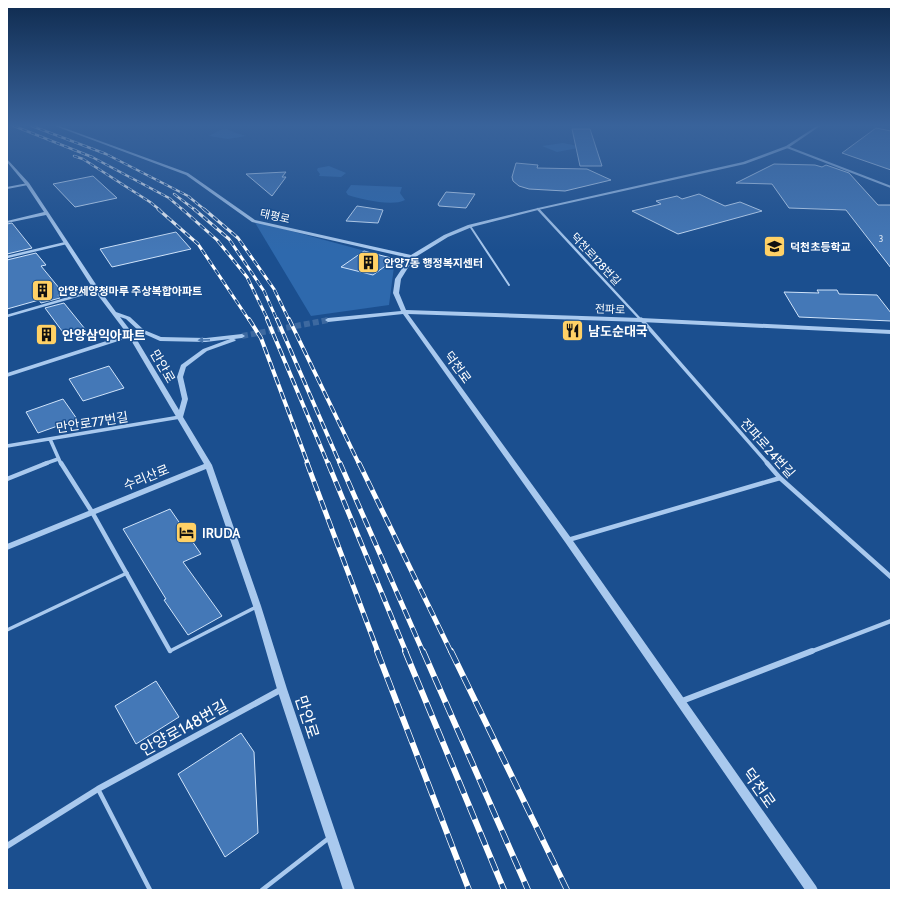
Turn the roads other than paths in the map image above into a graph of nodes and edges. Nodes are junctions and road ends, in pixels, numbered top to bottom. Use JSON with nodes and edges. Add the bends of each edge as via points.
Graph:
{"nodes":[{"id":1,"x":14,"y":168,"type":"edge"},
{"id":2,"x":170,"y":168,"type":"edge"},
{"id":3,"x":722,"y":168,"type":"edge"},
{"id":4,"x":841,"y":168,"type":"edge"},
{"id":5,"x":28,"y":184,"type":"junction"},
{"id":6,"x":891,"y":187,"type":"edge"},
{"id":7,"x":7,"y":188,"type":"edge"},
{"id":8,"x":538,"y":209,"type":"junction"},
{"id":9,"x":47,"y":213,"type":"junction"},
{"id":10,"x":7,"y":222,"type":"edge"},
{"id":11,"x":470,"y":226,"type":"junction"},
{"id":12,"x":66,"y":243,"type":"junction"},
{"id":13,"x":7,"y":257,"type":"edge"},
{"id":14,"x":412,"y":257,"type":"junction"},
{"id":15,"x":509,"y":285,"type":"dead end"},
{"id":16,"x":97,"y":290,"type":"junction"},
{"id":17,"x":114,"y":312,"type":"junction"},
{"id":18,"x":404,"y":312,"type":"junction"},
{"id":19,"x":7,"y":316,"type":"edge"},
{"id":20,"x":328,"y":320,"type":"tunnel mouth"},
{"id":21,"x":641,"y":320,"type":"junction"},
{"id":22,"x":891,"y":332,"type":"edge"},
{"id":23,"x":131,"y":334,"type":"junction"},
{"id":24,"x":7,"y":375,"type":"edge"},
{"id":25,"x":180,"y":417,"type":"junction"},
{"id":26,"x":50,"y":439,"type":"junction"},
{"id":27,"x":7,"y":446,"type":"edge"},
{"id":28,"x":58,"y":459,"type":"junction"},
{"id":29,"x":208,"y":465,"type":"junction"},
{"id":30,"x":7,"y":478,"type":"edge"},
{"id":31,"x":780,"y":478,"type":"junction"},
{"id":32,"x":92,"y":512,"type":"junction"},
{"id":33,"x":568,"y":540,"type":"junction"},
{"id":34,"x":7,"y":546,"type":"edge"},
{"id":35,"x":127,"y":574,"type":"junction"},
{"id":36,"x":891,"y":577,"type":"edge"},
{"id":37,"x":257,"y":606,"type":"junction"},
{"id":38,"x":891,"y":621,"type":"edge"},
{"id":39,"x":7,"y":630,"type":"edge"},
{"id":40,"x":170,"y":651,"type":"joint"},
{"id":41,"x":282,"y":689,"type":"junction"},
{"id":42,"x":682,"y":701,"type":"junction"},
{"id":43,"x":98,"y":789,"type":"junction"},
{"id":44,"x":331,"y":836,"type":"junction"},
{"id":45,"x":7,"y":846,"type":"edge"},
{"id":46,"x":150,"y":890,"type":"edge"},
{"id":47,"x":262,"y":890,"type":"edge"},
{"id":48,"x":349,"y":890,"type":"edge"},
{"id":49,"x":812,"y":890,"type":"edge"}],
"edges":[{"from":1,"to":5,"type":"street","name":"만안로"},
{"from":2,"to":14,"type":"street","name":"태평로","via":[[187,174],[254,221]]},
{"from":3,"to":8,"type":"street","name":"덕천로"},
{"from":4,"to":6,"type":"street"},
{"from":5,"to":7,"type":"street"},
{"from":5,"to":9,"type":"street","name":"만안로"},
{"from":8,"to":11,"type":"street","name":"덕천로"},
{"from":8,"to":21,"type":"street","name":"덕천로128번길"},
{"from":9,"to":10,"type":"street"},
{"from":9,"to":12,"type":"street","name":"만안로"},
{"from":11,"to":14,"type":"street","name":"덕천로","via":[[446,236]]},
{"from":11,"to":15,"type":"lane"},
{"from":12,"to":13,"type":"street"},
{"from":12,"to":16,"type":"street","name":"만안로"},
{"from":14,"to":18,"type":"street","name":"덕천로","via":[[398,279],[396,293]]},
{"from":16,"to":17,"type":"street","name":"만안로"},
{"from":16,"to":19,"type":"street"},
{"from":17,"to":23,"type":"street","name":"만안로"},
{"from":25,"to":17,"type":"street","one_way":true,"via":[[185,400],[180,377],[183,366],[205,350],[242,336],[206,340],[160,339],[142,331],[128,318]]},
{"from":18,"to":20,"type":"street","name":"전파로"},
{"from":18,"to":21,"type":"street","name":"전파로"},
{"from":18,"to":33,"type":"street","name":"덕천로"},
{"from":21,"to":22,"type":"street","name":"전파로"},
{"from":21,"to":31,"type":"street","name":"전파로24번길"},
{"from":23,"to":24,"type":"street"},
{"from":23,"to":25,"type":"street","name":"만안로"},
{"from":25,"to":26,"type":"street","name":"만안로77번길"},
{"from":25,"to":29,"type":"street","name":"만안로"},
{"from":26,"to":27,"type":"street","name":"만안로77번길"},
{"from":26,"to":28,"type":"street"},
{"from":28,"to":30,"type":"street"},
{"from":28,"to":32,"type":"street"},
{"from":29,"to":32,"type":"street","name":"수리산로"},
{"from":29,"to":37,"type":"street","name":"만안로"},
{"from":31,"to":33,"type":"street"},
{"from":31,"to":36,"type":"street","name":"전파로24번길"},
{"from":32,"to":34,"type":"street","name":"수리산로"},
{"from":32,"to":35,"type":"street"},
{"from":33,"to":42,"type":"street","name":"덕천로"},
{"from":35,"to":39,"type":"lane"},
{"from":35,"to":40,"type":"street"},
{"from":37,"to":40,"type":"lane"},
{"from":37,"to":41,"type":"street","name":"만안로"},
{"from":38,"to":42,"type":"street"},
{"from":41,"to":43,"type":"street","name":"안양로148번길"},
{"from":41,"to":44,"type":"street","name":"만안로"},
{"from":42,"to":49,"type":"street","name":"덕천로"},
{"from":43,"to":45,"type":"street","name":"안양로148번길"},
{"from":43,"to":46,"type":"lane"},
{"from":44,"to":47,"type":"lane"},
{"from":44,"to":48,"type":"street","name":"만안로"}]}
